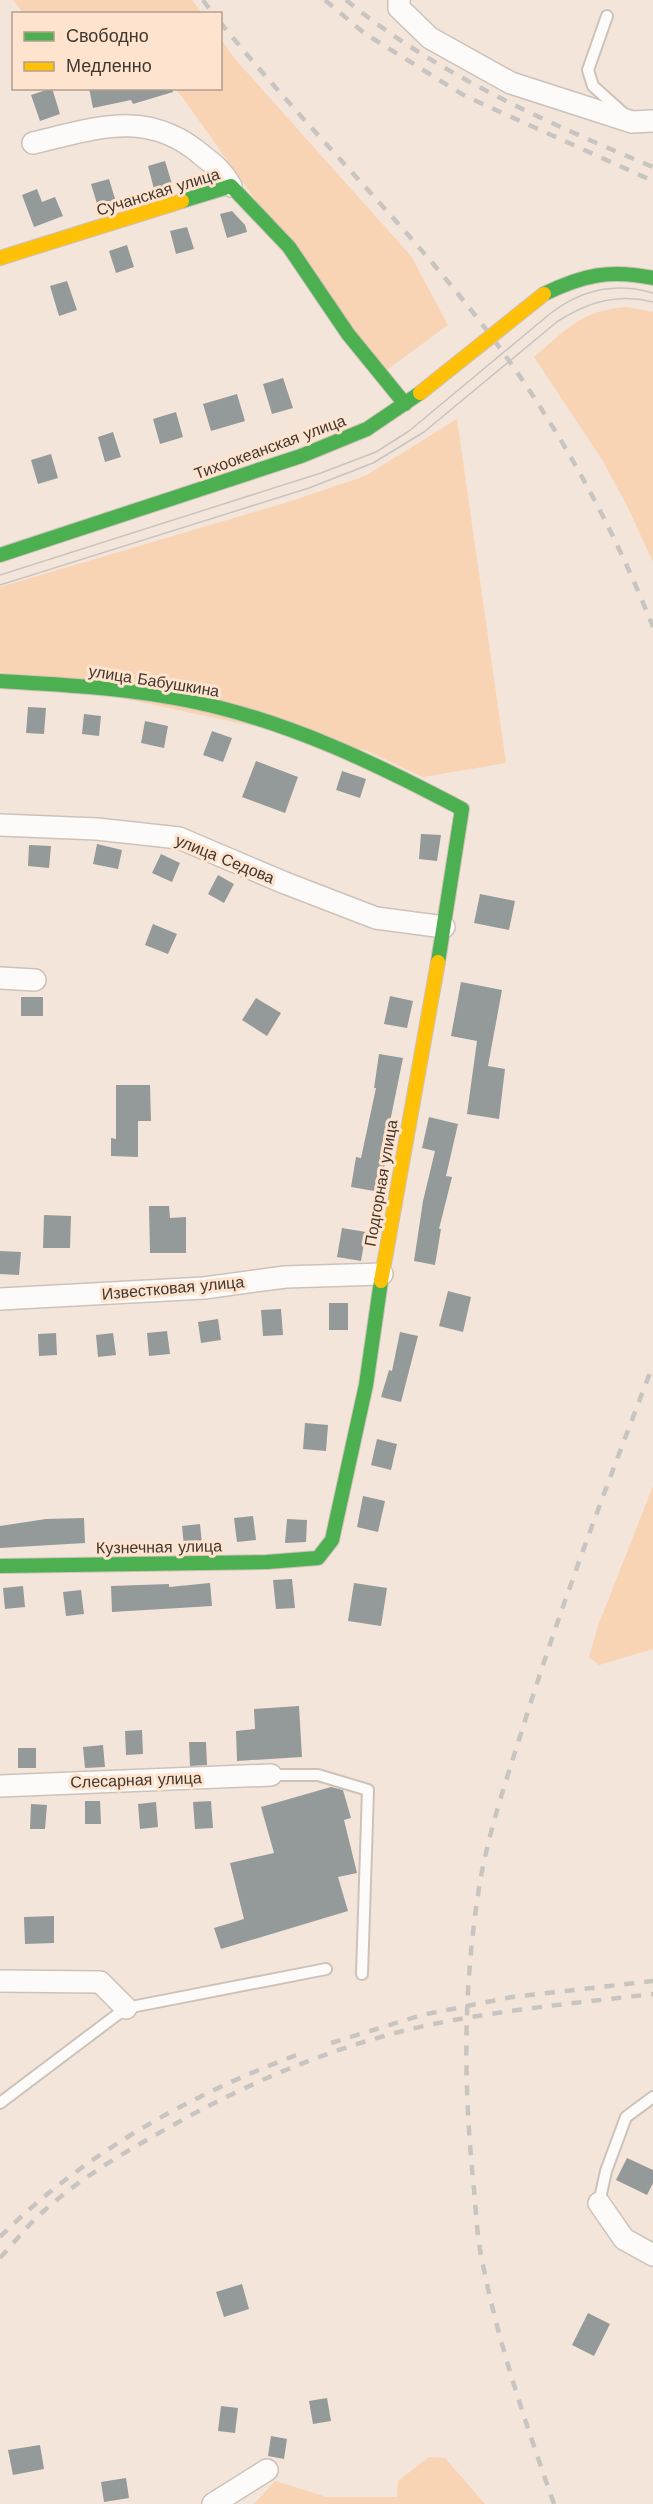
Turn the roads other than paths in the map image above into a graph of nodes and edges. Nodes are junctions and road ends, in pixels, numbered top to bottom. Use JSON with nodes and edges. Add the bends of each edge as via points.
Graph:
{"nodes":[{"id":1,"x":396,"y":3,"type":"edge"},
{"id":2,"x":607,"y":16,"type":"dead end"},
{"id":3,"x":653,"y":121,"type":"edge"},
{"id":4,"x":632,"y":122,"type":"junction"},
{"id":5,"x":33,"y":142,"type":"dead end"},
{"id":6,"x":231,"y":186,"type":"junction"},
{"id":7,"x":0,"y":258,"type":"edge"},
{"id":8,"x":653,"y":278,"type":"edge"},
{"id":9,"x":405,"y":405,"type":"junction"},
{"id":10,"x":0,"y":555,"type":"edge"},
{"id":11,"x":0,"y":681,"type":"edge"},
{"id":12,"x":462,"y":809,"type":"joint"},
{"id":13,"x":0,"y":825,"type":"edge"},
{"id":14,"x":444,"y":927,"type":"junction"},
{"id":15,"x":0,"y":978,"type":"edge"},
{"id":16,"x":35,"y":980,"type":"dead end"},
{"id":17,"x":382,"y":1274,"type":"junction"},
{"id":18,"x":0,"y":1299,"type":"edge"},
{"id":19,"x":318,"y":1558,"type":"joint"},
{"id":20,"x":0,"y":1566,"type":"edge"},
{"id":21,"x":271,"y":1775,"type":"joint"},
{"id":22,"x":0,"y":1786,"type":"edge"},
{"id":23,"x":326,"y":1969,"type":"dead end"},
{"id":24,"x":362,"y":1974,"type":"dead end"},
{"id":25,"x":0,"y":1982,"type":"edge"},
{"id":26,"x":126,"y":2008,"type":"junction"},
{"id":27,"x":653,"y":2097,"type":"edge"},
{"id":28,"x":0,"y":2103,"type":"edge"},
{"id":29,"x":599,"y":2203,"type":"joint"},
{"id":30,"x":653,"y":2255,"type":"edge"},
{"id":31,"x":267,"y":2470,"type":"dead end"},
{"id":32,"x":213,"y":2504,"type":"edge"}],
"edges":[{"from":1,"to":4,"type":"street","via":[[429,38],[511,83]]},
{"from":2,"to":4,"type":"lane","via":[[588,70],[593,86]]},
{"from":3,"to":4,"type":"street"},
{"from":5,"to":6,"type":"street","via":[[128,124],[159,129],[189,143],[224,174]]},
{"from":6,"to":7,"type":"street","name":"Сучанская улица"},
{"from":6,"to":9,"type":"street","name":"Сучанская улица","via":[[289,247],[348,334]]},
{"from":8,"to":9,"type":"street","name":"Тихоокеанская улица","bridge":true,"via":[[626,272],[586,275],[544,294]]},
{"from":9,"to":10,"type":"street","name":"Тихоокеанская улица","via":[[367,429],[301,456]]},
{"from":11,"to":12,"type":"street","name":"улица Бабушкина","via":[[94,687],[195,701],[278,724],[360,757]]},
{"from":12,"to":14,"type":"street","name":"Подгорная улица"},
{"from":13,"to":14,"type":"street","name":"улица Седова","via":[[97,829],[179,838],[376,918]]},
{"from":14,"to":17,"type":"street","name":"Подгорная улица"},
{"from":15,"to":16,"type":"street"},
{"from":17,"to":18,"type":"street","name":"Известковая улица","via":[[285,1276],[204,1288]]},
{"from":17,"to":19,"type":"street","name":"Подгорная улица","via":[[366,1385],[332,1540]]},
{"from":19,"to":20,"type":"street","name":"Кузнечная улица"},
{"from":21,"to":22,"type":"street","name":"Слесарная улица"},
{"from":21,"to":24,"type":"lane","via":[[318,1775],[368,1790]]},
{"from":23,"to":26,"type":"lane"},
{"from":25,"to":26,"type":"street","via":[[100,1982]]},
{"from":26,"to":28,"type":"lane"},
{"from":27,"to":29,"type":"lane","via":[[626,2117],[606,2170]]},
{"from":29,"to":30,"type":"street","via":[[624,2239]]},
{"from":31,"to":32,"type":"street"}]}
